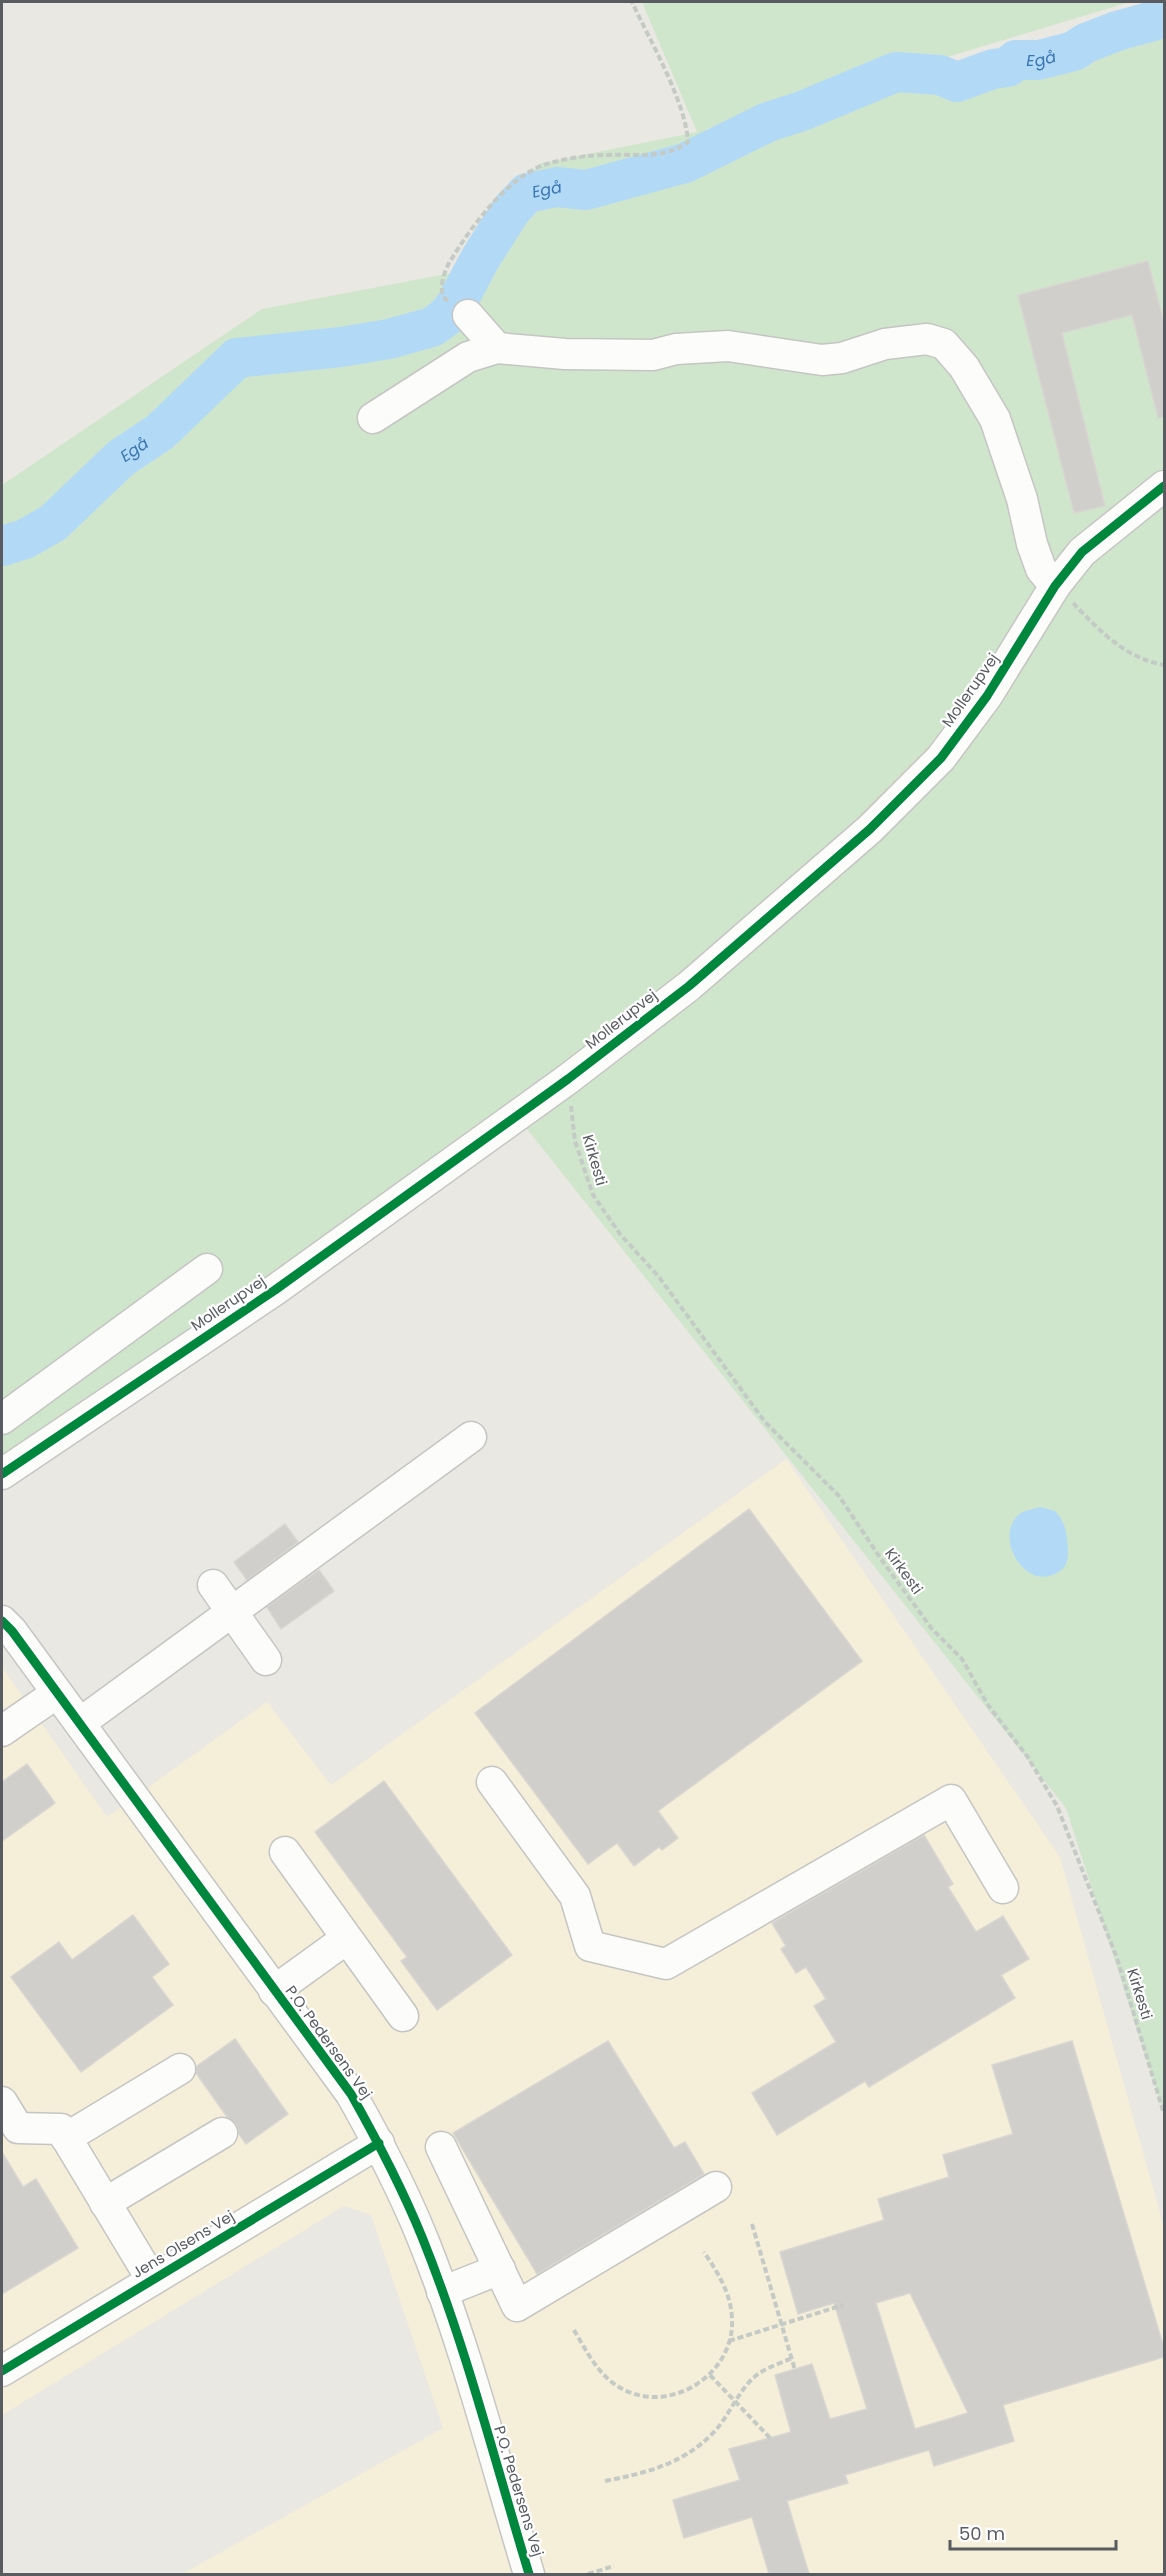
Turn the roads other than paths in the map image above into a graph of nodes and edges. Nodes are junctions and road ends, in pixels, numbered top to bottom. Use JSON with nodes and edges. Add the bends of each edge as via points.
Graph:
{"nodes":[{"id":1,"x":468,"y":315,"type":"dead end"},
{"id":2,"x":497,"y":348,"type":"junction"},
{"id":3,"x":373,"y":418,"type":"dead end"},
{"id":4,"x":1164,"y":486,"type":"edge"},
{"id":5,"x":1055,"y":586,"type":"junction"},
{"id":6,"x":207,"y":1269,"type":"dead end"},
{"id":7,"x":2,"y":1419,"type":"edge"},
{"id":8,"x":471,"y":1437,"type":"dead end"},
{"id":9,"x":7,"y":1464,"type":"edge"},
{"id":10,"x":213,"y":1585,"type":"dead end"},
{"id":11,"x":232,"y":1612,"type":"junction"},
{"id":12,"x":2,"y":1621,"type":"edge"},
{"id":13,"x":266,"y":1660,"type":"dead end"},
{"id":14,"x":57,"y":1693,"type":"junction"},
{"id":15,"x":80,"y":1724,"type":"junction"},
{"id":16,"x":2,"y":1731,"type":"edge"},
{"id":17,"x":492,"y":1782,"type":"dead end"},
{"id":18,"x":285,"y":1852,"type":"dead end"},
{"id":19,"x":1003,"y":1888,"type":"dead end"},
{"id":20,"x":346,"y":1939,"type":"junction"},
{"id":21,"x":274,"y":1991,"type":"junction"},
{"id":22,"x":403,"y":2016,"type":"dead end"},
{"id":23,"x":180,"y":2069,"type":"dead end"},
{"id":24,"x":2,"y":2102,"type":"edge"},
{"id":25,"x":222,"y":2133,"type":"dead end"},
{"id":26,"x":66,"y":2138,"type":"junction"},
{"id":27,"x":379,"y":2143,"type":"junction"},
{"id":28,"x":441,"y":2147,"type":"dead end"},
{"id":29,"x":716,"y":2187,"type":"dead end"},
{"id":30,"x":105,"y":2203,"type":"junction"},
{"id":31,"x":500,"y":2270,"type":"junction"},
{"id":32,"x":152,"y":2280,"type":"junction"},
{"id":33,"x":442,"y":2292,"type":"junction"},
{"id":34,"x":2,"y":2371,"type":"edge"},
{"id":35,"x":529,"y":2574,"type":"edge"}],
"edges":[{"from":1,"to":2,"type":"street"},
{"from":2,"to":3,"type":"street","via":[[468,357]]},
{"from":2,"to":5,"type":"street","via":[[653,355],[728,346],[822,360],[908,340],[927,339],[944,344],[964,367],[995,419],[1041,569]]},
{"from":4,"to":5,"type":"street","name":"Mollerupvej","via":[[1082,552]]},
{"from":5,"to":9,"type":"street","name":"Mollerupvej","via":[[987,696],[941,758],[870,829],[688,986],[568,1079],[275,1290]]},
{"from":6,"to":7,"type":"street"},
{"from":8,"to":11,"type":"street"},
{"from":10,"to":11,"type":"street"},
{"from":11,"to":13,"type":"street"},
{"from":11,"to":15,"type":"street"},
{"from":12,"to":14,"type":"street","name":"P.O. Pedersens Vej"},
{"from":14,"to":15,"type":"street","name":"P.O. Pedersens Vej"},
{"from":14,"to":16,"type":"street"},
{"from":15,"to":21,"type":"street","name":"P.O. Pedersens Vej"},
{"from":17,"to":19,"type":"street","via":[[575,1896],[590,1946],[666,1964],[951,1800]]},
{"from":18,"to":20,"type":"street"},
{"from":20,"to":21,"type":"street"},
{"from":20,"to":22,"type":"street"},
{"from":21,"to":27,"type":"street","name":"P.O. Pedersens Vej","via":[[351,2094]]},
{"from":23,"to":26,"type":"street"},
{"from":24,"to":26,"type":"street","via":[[18,2128],[61,2129]]},
{"from":25,"to":30,"type":"street"},
{"from":26,"to":30,"type":"street"},
{"from":27,"to":32,"type":"street","name":"Jens Olsens Vej"},
{"from":27,"to":33,"type":"street","name":"P.O. Pedersens Vej"},
{"from":28,"to":31,"type":"street"},
{"from":29,"to":31,"type":"street","via":[[518,2306]]},
{"from":30,"to":32,"type":"street"},
{"from":31,"to":33,"type":"street"},
{"from":32,"to":34,"type":"street","name":"Jens Olsens Vej"},
{"from":33,"to":35,"type":"street","name":"P.O. Pedersens Vej"}]}
